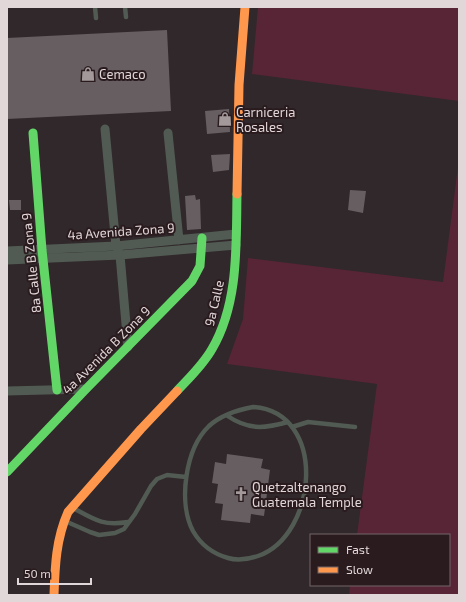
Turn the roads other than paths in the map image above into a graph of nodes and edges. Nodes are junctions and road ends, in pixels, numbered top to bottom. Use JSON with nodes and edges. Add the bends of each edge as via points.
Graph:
{"nodes":[{"id":1,"x":95,"y":7,"type":"edge"},
{"id":2,"x":125,"y":7,"type":"edge"},
{"id":3,"x":245,"y":7,"type":"edge"},
{"id":4,"x":126,"y":17,"type":"dead end"},
{"id":5,"x":96,"y":18,"type":"dead end"},
{"id":6,"x":105,"y":129,"type":"dead end"},
{"id":7,"x":33,"y":133,"type":"dead end"},
{"id":8,"x":168,"y":133,"type":"dead end"},
{"id":9,"x":236,"y":234,"type":"junction"},
{"id":10,"x":179,"y":240,"type":"junction"},
{"id":11,"x":202,"y":242,"type":"junction"},
{"id":12,"x":236,"y":245,"type":"junction"},
{"id":13,"x":116,"y":246,"type":"junction"},
{"id":14,"x":42,"y":250,"type":"junction"},
{"id":15,"x":7,"y":251,"type":"edge"},
{"id":16,"x":120,"y":255,"type":"junction"},
{"id":17,"x":44,"y":259,"type":"junction"},
{"id":18,"x":7,"y":260,"type":"edge"},
{"id":19,"x":128,"y":347,"type":"junction"},
{"id":20,"x":86,"y":389,"type":"junction"},
{"id":21,"x":57,"y":390,"type":"junction"},
{"id":22,"x":7,"y":391,"type":"edge"},
{"id":23,"x":226,"y":415,"type":"junction"},
{"id":24,"x":288,"y":422,"type":"junction"},
{"id":25,"x":292,"y":427,"type":"junction"},
{"id":26,"x":355,"y":427,"type":"dead end"},
{"id":27,"x":7,"y":472,"type":"edge"},
{"id":28,"x":186,"y":477,"type":"junction"},
{"id":29,"x":71,"y":507,"type":"junction"},
{"id":30,"x":63,"y":520,"type":"junction"},
{"id":31,"x":128,"y":522,"type":"junction"},
{"id":32,"x":54,"y":595,"type":"edge"}],
"edges":[{"from":1,"to":5,"type":"lane"},
{"from":2,"to":4,"type":"lane"},
{"from":3,"to":9,"type":"street","name":"9a Calle","via":[[239,85]]},
{"from":6,"to":13,"type":"street"},
{"from":7,"to":14,"type":"street","name":"8a Calle B Zona 9"},
{"from":8,"to":10,"type":"street"},
{"from":9,"to":11,"type":"street","name":"4a Avenida Zona 9"},
{"from":9,"to":12,"type":"street","name":"9a Calle"},
{"from":10,"to":11,"type":"street","name":"4a Avenida Zona 9"},
{"from":10,"to":13,"type":"street","name":"4a Avenida Zona 9"},
{"from":11,"to":12,"type":"street","name":"4a Avenida Zona 9"},
{"from":11,"to":16,"type":"street","name":"4a Avenida Zona 9"},
{"from":11,"to":19,"type":"street","name":"4a Avenida B Zona 9","via":[[200,267],[192,281]]},
{"from":12,"to":29,"type":"street","name":"9a Calle","via":[[231,301],[213,348],[199,368]]},
{"from":13,"to":14,"type":"street","name":"4a Avenida Zona 9"},
{"from":13,"to":16,"type":"street"},
{"from":14,"to":15,"type":"street","name":"4a Avenida Zona 9"},
{"from":14,"to":17,"type":"street","name":"8a Calle B Zona 9"},
{"from":16,"to":17,"type":"street","name":"4a Avenida Zona 9"},
{"from":16,"to":19,"type":"street"},
{"from":17,"to":18,"type":"street","name":"4a Avenida Zona 9"},
{"from":17,"to":21,"type":"street","name":"8a Calle B Zona 9"},
{"from":19,"to":20,"type":"street","name":"4a Avenida B Zona 9"},
{"from":20,"to":21,"type":"street"},
{"from":20,"to":27,"type":"street","name":"4a Avenida B Zona 9"},
{"from":21,"to":22,"type":"street"},
{"from":23,"to":24,"type":"lane","via":[[236,422],[254,427],[272,427]]},
{"from":23,"to":24,"type":"lane","via":[[245,408],[259,407]]},
{"from":23,"to":28,"type":"lane","via":[[201,436],[191,457]]},
{"from":24,"to":25,"type":"lane"},
{"from":25,"to":26,"type":"lane","via":[[308,422]]},
{"from":25,"to":28,"type":"lane","via":[[302,444],[306,459],[300,508],[287,534],[265,554],[241,560],[231,559],[211,551],[201,542],[188,519]]},
{"from":28,"to":31,"type":"lane","via":[[167,475],[157,479]]},
{"from":29,"to":30,"type":"street","name":"9a Calle"},
{"from":29,"to":31,"type":"lane","via":[[103,523]]},
{"from":30,"to":31,"type":"lane","via":[[104,535],[124,529]]},
{"from":30,"to":32,"type":"street","name":"9a Calle","via":[[56,548]]}]}
